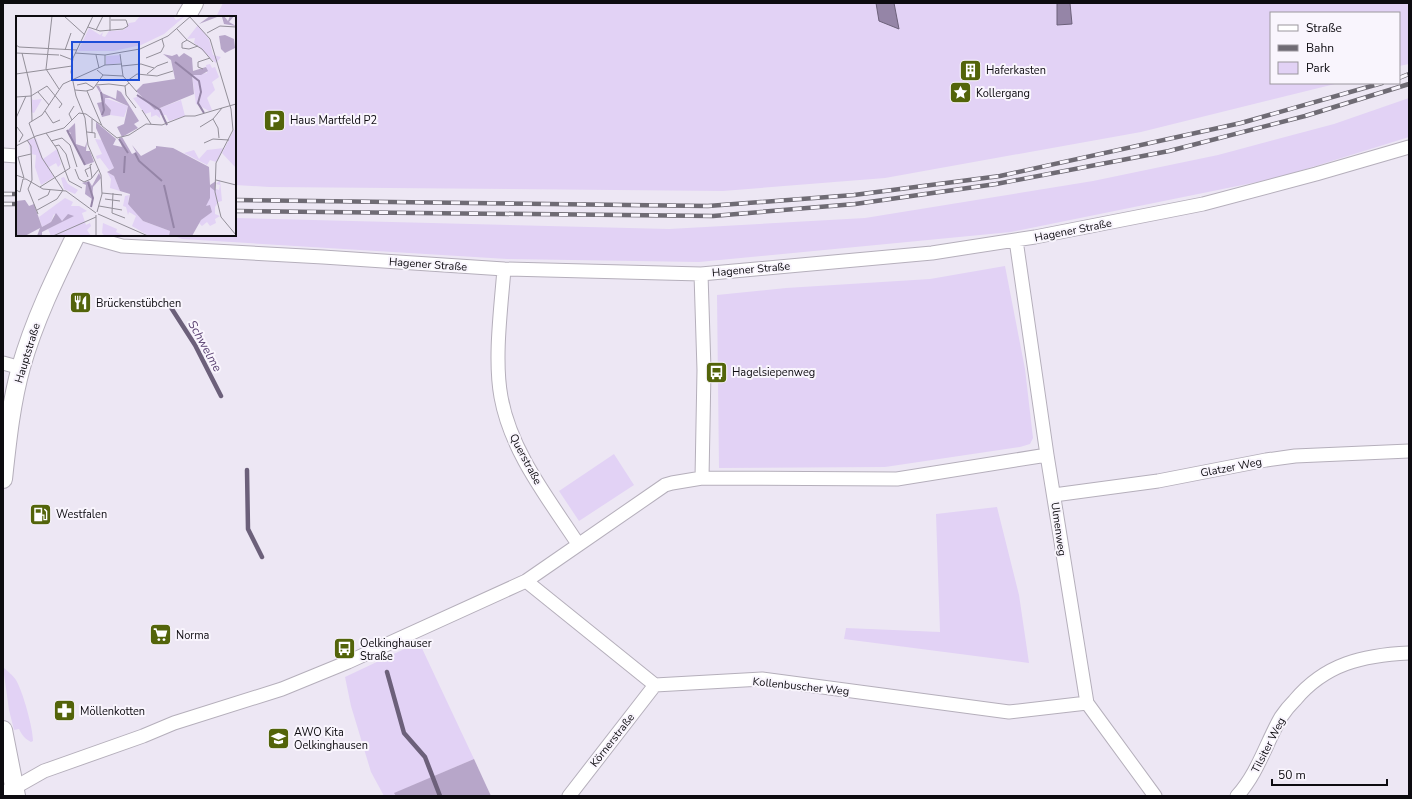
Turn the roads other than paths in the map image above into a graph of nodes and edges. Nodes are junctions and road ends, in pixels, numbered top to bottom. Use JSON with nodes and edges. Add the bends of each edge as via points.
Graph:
{"nodes":[{"id":1,"x":194,"y":3,"type":"edge"},
{"id":2,"x":187,"y":16,"type":"edge"},
{"id":3,"x":1409,"y":147,"type":"edge"},
{"id":4,"x":3,"y":156,"type":"edge"},
{"id":5,"x":16,"y":156,"type":"edge"},
{"id":6,"x":76,"y":236,"type":"edge"},
{"id":7,"x":87,"y":236,"type":"edge"},
{"id":8,"x":1016,"y":240,"type":"junction"},
{"id":9,"x":504,"y":269,"type":"junction"},
{"id":10,"x":701,"y":274,"type":"junction"},
{"id":11,"x":3,"y":364,"type":"edge"},
{"id":12,"x":21,"y":368,"type":"junction"},
{"id":13,"x":5,"y":447,"type":"edge"},
{"id":14,"x":1409,"y":451,"type":"edge"},
{"id":15,"x":1047,"y":455,"type":"junction"},
{"id":16,"x":702,"y":478,"type":"junction"},
{"id":17,"x":3,"y":479,"type":"edge"},
{"id":18,"x":1054,"y":495,"type":"junction"},
{"id":19,"x":578,"y":544,"type":"junction"},
{"id":20,"x":526,"y":581,"type":"junction"},
{"id":21,"x":1409,"y":654,"type":"edge"},
{"id":22,"x":655,"y":685,"type":"junction"},
{"id":23,"x":1087,"y":703,"type":"junction"},
{"id":24,"x":3,"y":730,"type":"edge"},
{"id":25,"x":11,"y":792,"type":"edge"},
{"id":26,"x":569,"y":796,"type":"edge"},
{"id":27,"x":1155,"y":796,"type":"edge"},
{"id":28,"x":1237,"y":796,"type":"edge"}],
"edges":[{"from":1,"to":2,"type":"main road"},
{"from":3,"to":8,"type":"street","name":"Hagener Straße","via":[[1203,204]]},
{"from":4,"to":5,"type":"street"},
{"from":6,"to":12,"type":"main road","name":"Hauptstraße","via":[[46,297]]},
{"from":7,"to":9,"type":"street","name":"Hagener Straße","via":[[122,246]]},
{"from":8,"to":10,"type":"street","name":"Hagener Straße","via":[[932,252]]},
{"from":8,"to":15,"type":"street","name":"Ulmenweg"},
{"from":9,"to":10,"type":"street","name":"Hagener Straße"},
{"from":9,"to":19,"type":"street","name":"Querstraße","via":[[498,374],[507,421],[530,470]]},
{"from":10,"to":16,"type":"street","via":[[704,370]]},
{"from":11,"to":12,"type":"street"},
{"from":12,"to":13,"type":"main road","name":"Hauptstraße"},
{"from":13,"to":17,"type":"main road","name":"Hauptstraße"},
{"from":14,"to":18,"type":"street","name":"Glatzer Weg","via":[[1295,456],[1158,482]]},
{"from":15,"to":16,"type":"street","via":[[897,479]]},
{"from":15,"to":18,"type":"street","name":"Ulmenweg"},
{"from":16,"to":19,"type":"street","via":[[665,485]]},
{"from":18,"to":23,"type":"street","name":"Ulmenweg"},
{"from":19,"to":20,"type":"street"},
{"from":20,"to":22,"type":"street"},
{"from":20,"to":25,"type":"street","via":[[348,662],[289,686],[174,723],[44,771]]},
{"from":21,"to":28,"type":"street","name":"Tilsiter Weg","via":[[1373,656],[1352,661],[1328,672],[1304,689],[1282,715],[1256,771]]},
{"from":22,"to":23,"type":"street","name":"Kollenbuscher Weg","via":[[762,679],[1009,712]]},
{"from":22,"to":26,"type":"street","name":"Körnerstraße"},
{"from":23,"to":27,"type":"street","name":"Ulmenweg"},
{"from":24,"to":25,"type":"main road"}]}
